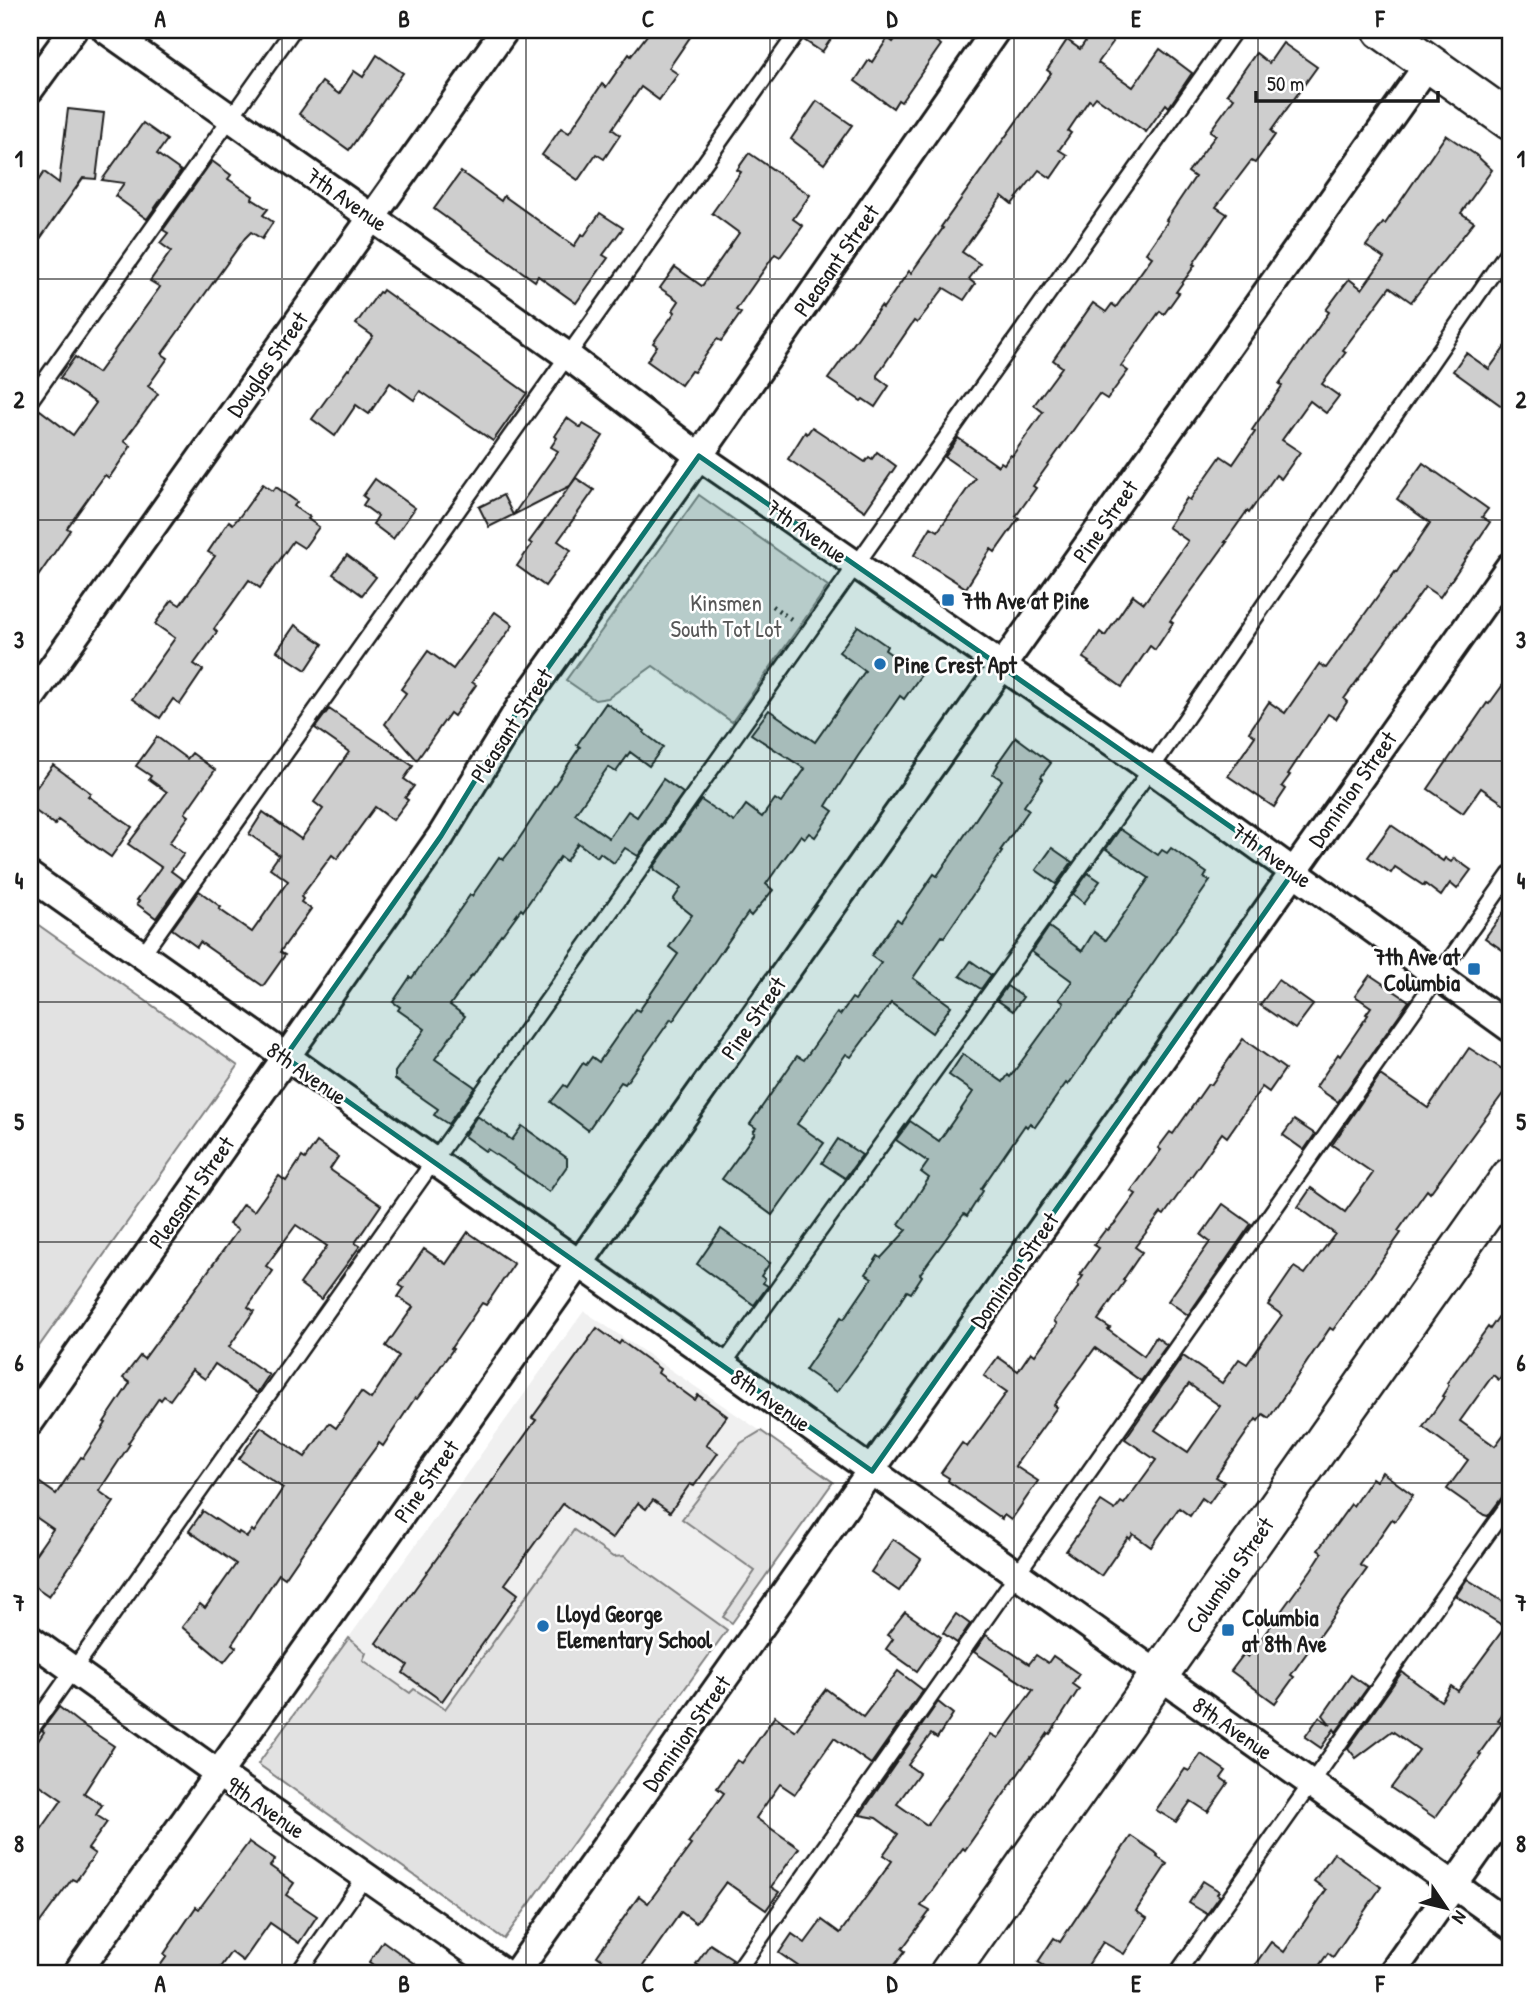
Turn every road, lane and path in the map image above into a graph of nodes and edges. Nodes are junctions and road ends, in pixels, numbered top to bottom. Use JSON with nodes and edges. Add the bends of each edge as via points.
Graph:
{"nodes":[{"id":1,"x":73,"y":30,"type":"edge"},
{"id":2,"x":106,"y":30,"type":"edge"},
{"id":3,"x":293,"y":30,"type":"edge"},
{"id":4,"x":505,"y":30,"type":"edge"},
{"id":5,"x":799,"y":30,"type":"edge"},
{"id":6,"x":996,"y":30,"type":"edge"},
{"id":7,"x":1235,"y":30,"type":"edge"},
{"id":8,"x":1382,"y":30,"type":"edge"},
{"id":9,"x":1429,"y":63,"type":"junction"},
{"id":10,"x":30,"y":89,"type":"edge"},
{"id":11,"x":231,"y":117,"type":"junction"},
{"id":12,"x":1510,"y":121,"type":"edge"},
{"id":13,"x":372,"y":217,"type":"junction"},
{"id":14,"x":1510,"y":248,"type":"edge"},
{"id":15,"x":568,"y":356,"type":"junction"},
{"id":16,"x":30,"y":401,"type":"edge"},
{"id":17,"x":699,"y":456,"type":"junction"},
{"id":18,"x":856,"y":565,"type":"junction"},
{"id":19,"x":1510,"y":565,"type":"edge"},
{"id":20,"x":1002,"y":667,"type":"junction"},
{"id":21,"x":30,"y":699,"type":"edge"},
{"id":22,"x":1151,"y":769,"type":"junction"},
{"id":23,"x":1294,"y":871,"type":"junction"},
{"id":24,"x":1510,"y":874,"type":"edge"},
{"id":25,"x":30,"y":876,"type":"edge"},
{"id":26,"x":142,"y":956,"type":"junction"},
{"id":27,"x":1438,"y":977,"type":"junction"},
{"id":28,"x":1510,"y":1028,"type":"edge"},
{"id":29,"x":285,"y":1057,"type":"junction"},
{"id":30,"x":434,"y":1162,"type":"junction"},
{"id":31,"x":1510,"y":1177,"type":"edge"},
{"id":32,"x":579,"y":1264,"type":"junction"},
{"id":33,"x":723,"y":1365,"type":"junction"},
{"id":34,"x":30,"y":1422,"type":"edge"},
{"id":35,"x":872,"y":1471,"type":"junction"},
{"id":36,"x":1510,"y":1502,"type":"edge"},
{"id":37,"x":1017,"y":1576,"type":"junction"},
{"id":38,"x":30,"y":1639,"type":"edge"},
{"id":39,"x":74,"y":1670,"type":"junction"},
{"id":40,"x":1158,"y":1676,"type":"junction"},
{"id":41,"x":30,"y":1731,"type":"edge"},
{"id":42,"x":219,"y":1774,"type":"junction"},
{"id":43,"x":1311,"y":1783,"type":"junction"},
{"id":44,"x":1510,"y":1806,"type":"edge"},
{"id":45,"x":366,"y":1876,"type":"junction"},
{"id":46,"x":1454,"y":1885,"type":"junction"},
{"id":47,"x":1510,"y":1925,"type":"edge"},
{"id":48,"x":78,"y":1973,"type":"edge"},
{"id":49,"x":298,"y":1973,"type":"edge"},
{"id":50,"x":504,"y":1973,"type":"edge"},
{"id":51,"x":516,"y":1973,"type":"edge"},
{"id":52,"x":736,"y":1973,"type":"edge"},
{"id":53,"x":949,"y":1973,"type":"edge"},
{"id":54,"x":1177,"y":1973,"type":"edge"},
{"id":55,"x":1392,"y":1973,"type":"edge"}],
"edges":[{"from":1,"to":10,"type":"street"},
{"from":2,"to":11,"type":"street","name":"7th Avenue"},
{"from":3,"to":11,"type":"lane"},
{"from":4,"to":13,"type":"street","name":"Douglas Street"},
{"from":5,"to":15,"type":"lane"},
{"from":6,"to":17,"type":"street","name":"Pleasant Street"},
{"from":7,"to":18,"type":"lane"},
{"from":8,"to":9,"type":"main road"},
{"from":9,"to":12,"type":"main road"},
{"from":9,"to":20,"type":"street","name":"Pine Street"},
{"from":11,"to":13,"type":"street","name":"7th Avenue"},
{"from":11,"to":16,"type":"lane"},
{"from":13,"to":15,"type":"street","name":"7th Avenue"},
{"from":13,"to":21,"type":"street","name":"Douglas Street"},
{"from":14,"to":22,"type":"lane"},
{"from":15,"to":17,"type":"street","name":"7th Avenue"},
{"from":15,"to":26,"type":"lane"},
{"from":17,"to":18,"type":"street","name":"7th Avenue"},
{"from":17,"to":29,"type":"street","name":"Pleasant Street","via":[[520,707],[441,836]]},
{"from":18,"to":20,"type":"street","name":"7th Avenue"},
{"from":18,"to":30,"type":"lane"},
{"from":19,"to":23,"type":"street","name":"Dominion Street"},
{"from":20,"to":22,"type":"street","name":"7th Avenue"},
{"from":20,"to":32,"type":"street","name":"Pine Street"},
{"from":22,"to":23,"type":"street","name":"7th Avenue"},
{"from":22,"to":33,"type":"lane"},
{"from":23,"to":27,"type":"street","name":"7th Avenue"},
{"from":23,"to":35,"type":"street","name":"Dominion Street"},
{"from":24,"to":27,"type":"lane"},
{"from":25,"to":26,"type":"street","name":"8th Avenue"},
{"from":26,"to":29,"type":"street","name":"8th Avenue"},
{"from":27,"to":28,"type":"street","name":"7th Avenue"},
{"from":27,"to":37,"type":"lane"},
{"from":29,"to":30,"type":"street","name":"8th Avenue"},
{"from":29,"to":34,"type":"street","name":"Pleasant Street"},
{"from":30,"to":32,"type":"street","name":"8th Avenue"},
{"from":30,"to":39,"type":"lane"},
{"from":31,"to":40,"type":"main road","name":"Columbia Street"},
{"from":32,"to":33,"type":"street","name":"8th Avenue"},
{"from":32,"to":42,"type":"street","name":"Pine Street"},
{"from":33,"to":35,"type":"street","name":"8th Avenue"},
{"from":35,"to":37,"type":"street","name":"8th Avenue"},
{"from":35,"to":51,"type":"street","name":"Dominion Street"},
{"from":36,"to":43,"type":"lane"},
{"from":37,"to":40,"type":"street","name":"8th Avenue"},
{"from":37,"to":52,"type":"lane"},
{"from":38,"to":39,"type":"street","name":"9th Avenue"},
{"from":39,"to":41,"type":"lane"},
{"from":39,"to":42,"type":"street","name":"9th Avenue"},
{"from":40,"to":43,"type":"street","name":"8th Avenue"},
{"from":40,"to":53,"type":"main road","name":"Columbia Street"},
{"from":42,"to":45,"type":"street","name":"9th Avenue"},
{"from":42,"to":48,"type":"street","name":"Pine Street"},
{"from":43,"to":46,"type":"street","name":"8th Avenue"},
{"from":43,"to":54,"type":"lane"},
{"from":44,"to":46,"type":"street"},
{"from":45,"to":49,"type":"lane"},
{"from":45,"to":50,"type":"street","name":"9th Avenue"},
{"from":46,"to":47,"type":"street","name":"8th Avenue"},
{"from":46,"to":55,"type":"street"}]}
